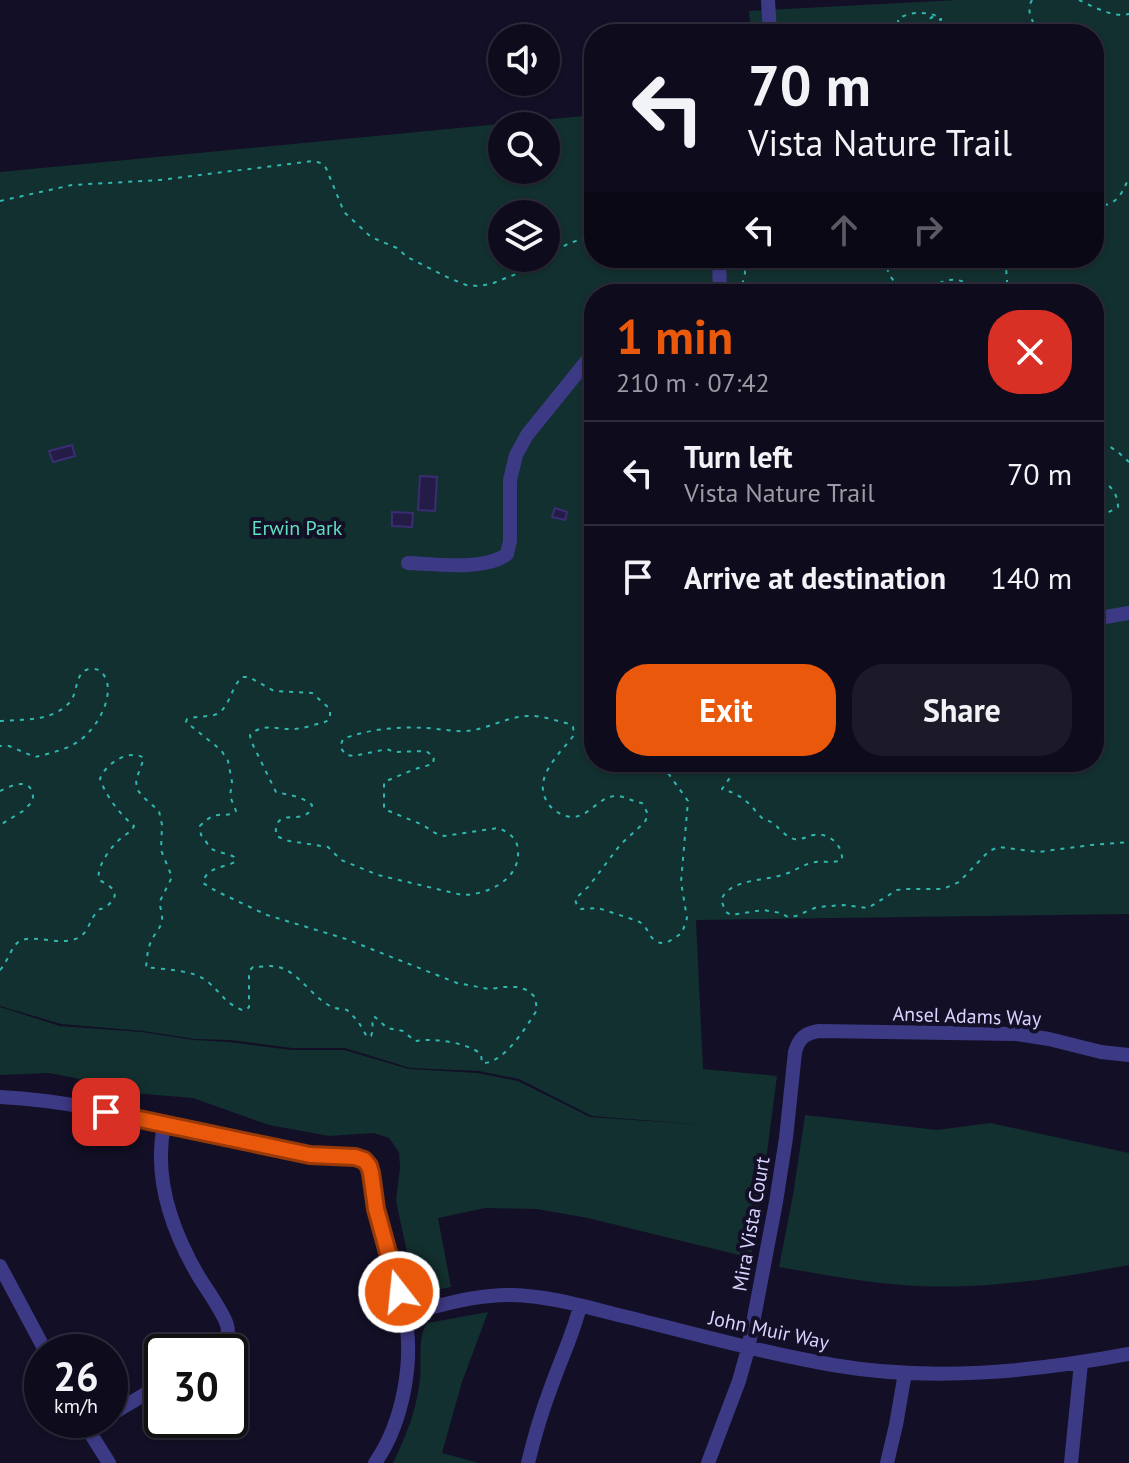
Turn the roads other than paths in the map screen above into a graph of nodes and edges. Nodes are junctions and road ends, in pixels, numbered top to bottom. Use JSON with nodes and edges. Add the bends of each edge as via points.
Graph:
{"nodes":[{"id":1,"x":768,"y":0,"type":"edge"},
{"id":2,"x":769,"y":24,"type":"edge"},
{"id":3,"x":584,"y":364,"type":"edge"},
{"id":4,"x":408,"y":563,"type":"dead end"},
{"id":5,"x":1129,"y":613,"type":"edge"},
{"id":6,"x":1104,"y":617,"type":"edge"},
{"id":7,"x":803,"y":1036,"type":"joint"},
{"id":8,"x":1129,"y":1055,"type":"edge"},
{"id":9,"x":0,"y":1097,"type":"edge"},
{"id":10,"x":164,"y":1125,"type":"junction"},
{"id":11,"x":0,"y":1266,"type":"edge"},
{"id":12,"x":580,"y":1306,"type":"junction"},
{"id":13,"x":405,"y":1314,"type":"junction"},
{"id":14,"x":36,"y":1334,"type":"edge"},
{"id":15,"x":227,"y":1334,"type":"edge"},
{"id":16,"x":748,"y":1349,"type":"junction"},
{"id":17,"x":1129,"y":1354,"type":"edge"},
{"id":18,"x":1081,"y":1363,"type":"junction"},
{"id":19,"x":905,"y":1373,"type":"junction"},
{"id":20,"x":93,"y":1438,"type":"edge"},
{"id":21,"x":109,"y":1463,"type":"edge"},
{"id":22,"x":375,"y":1463,"type":"edge"},
{"id":23,"x":528,"y":1463,"type":"edge"},
{"id":24,"x":708,"y":1463,"type":"edge"},
{"id":25,"x":887,"y":1463,"type":"edge"},
{"id":26,"x":1071,"y":1463,"type":"edge"}],
"edges":[{"from":1,"to":2,"type":"street"},
{"from":3,"to":4,"type":"street","via":[[516,455],[507,554],[472,564]]},
{"from":5,"to":6,"type":"street"},
{"from":7,"to":8,"type":"street","name":"Ansel Adams Way","via":[[819,1031],[1016,1034]]},
{"from":7,"to":16,"type":"street","name":"Mira Vista Court","via":[[795,1052],[776,1202]]},
{"from":9,"to":10,"type":"street"},
{"from":10,"to":13,"type":"street","via":[[310,1155],[364,1160]]},
{"from":10,"to":15,"type":"street","via":[[162,1180],[168,1207],[190,1261],[227,1324]]},
{"from":11,"to":14,"type":"street"},
{"from":12,"to":13,"type":"street","name":"John Muir Way","via":[[510,1295]]},
{"from":12,"to":16,"type":"street","name":"John Muir Way"},
{"from":12,"to":23,"type":"street"},
{"from":13,"to":22,"type":"street","via":[[406,1379],[397,1421]]},
{"from":16,"to":19,"type":"street","name":"John Muir Way"},
{"from":16,"to":24,"type":"street","name":"Mira Vista Court"},
{"from":17,"to":18,"type":"street","name":"John Muir Way"},
{"from":18,"to":19,"type":"street","name":"John Muir Way"},
{"from":18,"to":26,"type":"street"},
{"from":19,"to":25,"type":"street"},
{"from":20,"to":21,"type":"street"}]}
